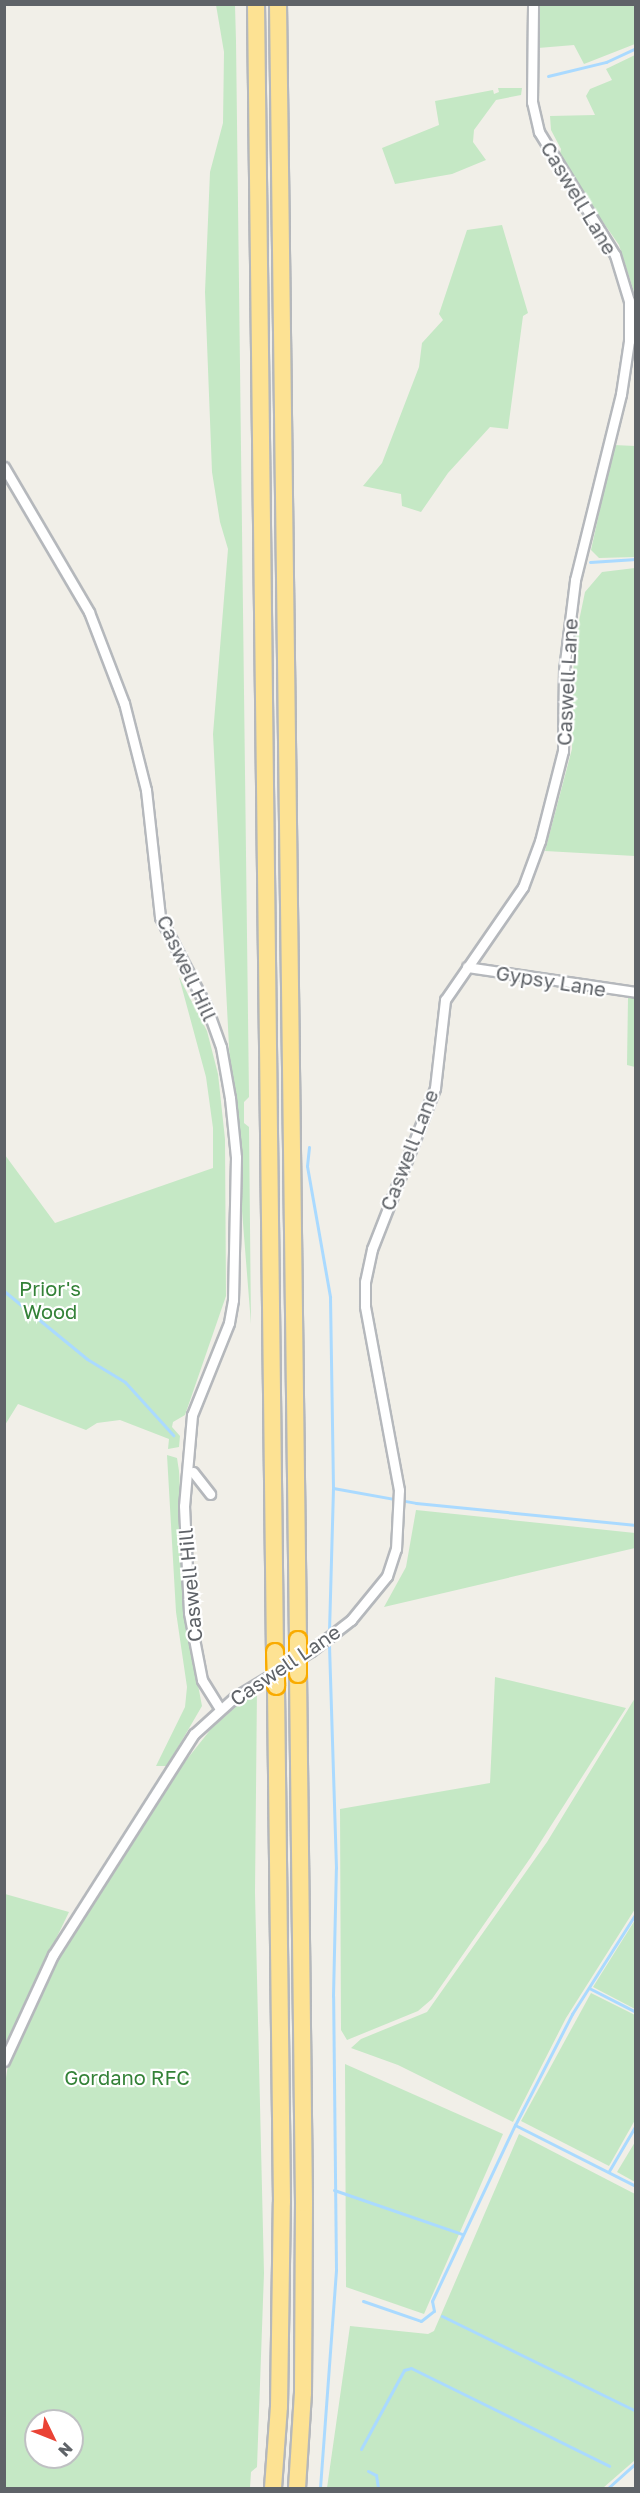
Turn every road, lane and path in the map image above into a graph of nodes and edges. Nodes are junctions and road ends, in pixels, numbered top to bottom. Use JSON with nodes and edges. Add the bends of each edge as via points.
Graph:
{"nodes":[{"id":1,"x":256,"y":4,"type":"edge"},
{"id":2,"x":278,"y":4,"type":"edge"},
{"id":3,"x":533,"y":4,"type":"edge"},
{"id":4,"x":4,"y":467,"type":"edge"},
{"id":5,"x":467,"y":967,"type":"junction"},
{"id":6,"x":636,"y":992,"type":"edge"},
{"id":7,"x":193,"y":1472,"type":"dead end"},
{"id":8,"x":184,"y":1491,"type":"junction"},
{"id":9,"x":220,"y":1709,"type":"junction"},
{"id":10,"x":4,"y":2061,"type":"edge"},
{"id":11,"x":273,"y":2488,"type":"edge"},
{"id":12,"x":297,"y":2488,"type":"edge"}],
"edges":[{"from":1,"to":11,"type":"highway","bridge":true,"via":[[282,2202],[279,2407]]},
{"from":2,"to":12,"type":"highway","bridge":true,"via":[[304,2215],[303,2392]]},
{"from":3,"to":5,"type":"street","name":"Caswell Lane","via":[[532,102],[539,132],[615,255],[627,292],[630,325],[621,394],[575,580],[564,670],[561,762],[528,876]]},
{"from":4,"to":8,"type":"street","name":"Caswell Hill","via":[[88,612],[124,703],[146,790],[160,917],[207,1008],[221,1047],[230,1098],[236,1157],[233,1300],[225,1333],[192,1415]]},
{"from":5,"to":6,"type":"street","name":"Gypsy Lane"},
{"from":5,"to":9,"type":"street","name":"Caswell Lane","via":[[445,1000],[435,1088],[372,1249],[365,1282],[372,1347],[399,1490],[400,1523],[390,1567],[371,1599],[351,1620],[311,1651]]},
{"from":7,"to":8,"type":"street","via":[[207,1491]]},
{"from":8,"to":9,"type":"street","name":"Caswell Hill","via":[[189,1613],[202,1680]]},
{"from":9,"to":10,"type":"street","name":"Caswell Lane","via":[[194,1734],[87,1898],[39,1982]]}]}
